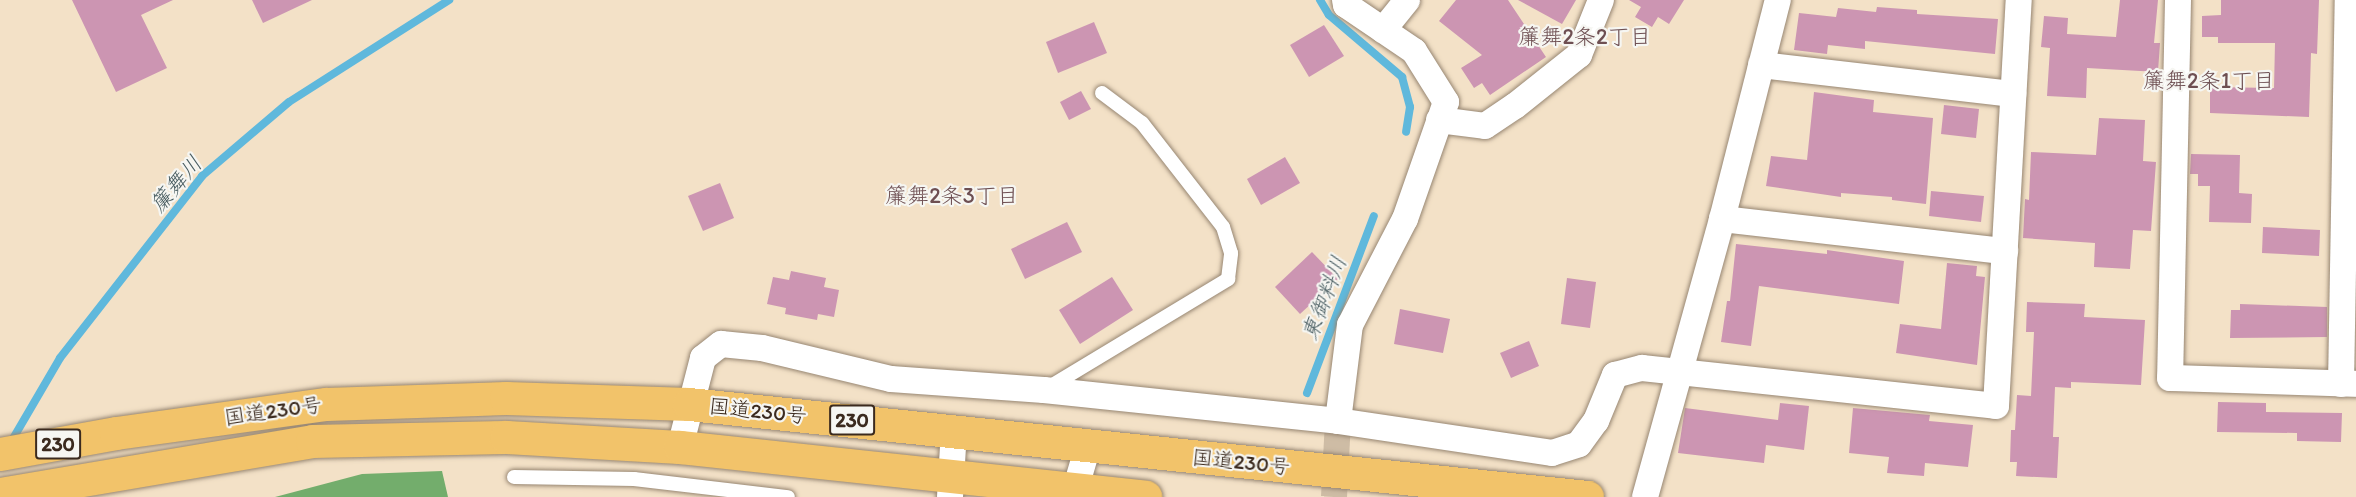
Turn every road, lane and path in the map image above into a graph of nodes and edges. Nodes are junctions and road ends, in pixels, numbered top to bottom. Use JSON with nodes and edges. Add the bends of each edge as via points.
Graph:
{"nodes":[{"id":1,"x":1345,"y":0,"type":"edge"},
{"id":2,"x":1407,"y":0,"type":"edge"},
{"id":3,"x":1601,"y":0,"type":"edge"},
{"id":4,"x":1778,"y":0,"type":"edge"},
{"id":5,"x":2019,"y":0,"type":"edge"},
{"id":6,"x":2178,"y":0,"type":"edge"},
{"id":7,"x":2348,"y":0,"type":"edge"},
{"id":8,"x":1383,"y":30,"type":"junction"},
{"id":9,"x":1761,"y":65,"type":"junction"},
{"id":10,"x":1102,"y":93,"type":"dead end"},
{"id":11,"x":2013,"y":94,"type":"junction"},
{"id":12,"x":1439,"y":120,"type":"junction"},
{"id":13,"x":1722,"y":219,"type":"junction"},
{"id":14,"x":2005,"y":251,"type":"junction"},
{"id":15,"x":1678,"y":373,"type":"junction"},
{"id":16,"x":2348,"y":384,"type":"edge"},
{"id":17,"x":1044,"y":390,"type":"junction"},
{"id":18,"x":689,"y":404,"type":"junction"},
{"id":19,"x":1338,"y":421,"type":"junction"},
{"id":20,"x":954,"y":430,"type":"junction"},
{"id":21,"x":1088,"y":446,"type":"junction"},
{"id":22,"x":680,"y":447,"type":"junction"},
{"id":23,"x":0,"y":454,"type":"edge"},
{"id":24,"x":514,"y":477,"type":"dead end"},
{"id":25,"x":950,"y":486,"type":"edge"},
{"id":26,"x":1073,"y":493,"type":"edge"},
{"id":27,"x":0,"y":494,"type":"edge"},
{"id":28,"x":788,"y":497,"type":"edge"},
{"id":29,"x":1145,"y":497,"type":"edge"},
{"id":30,"x":1587,"y":497,"type":"edge"},
{"id":31,"x":1645,"y":497,"type":"edge"}],
"edges":[{"from":1,"to":8,"type":"street","via":[[1346,5]]},
{"from":2,"to":8,"type":"street"},
{"from":3,"to":12,"type":"street","via":[[1579,55],[1515,106],[1485,126]]},
{"from":4,"to":9,"type":"street"},
{"from":5,"to":11,"type":"street"},
{"from":6,"to":16,"type":"street","via":[[2170,378]]},
{"from":7,"to":16,"type":"street"},
{"from":8,"to":12,"type":"street","via":[[1414,51],[1446,102]]},
{"from":9,"to":11,"type":"street"},
{"from":9,"to":13,"type":"street"},
{"from":10,"to":17,"type":"lane","via":[[1142,123],[1223,227],[1231,253],[1228,279]]},
{"from":11,"to":14,"type":"street"},
{"from":12,"to":19,"type":"street","via":[[1405,219],[1350,325]]},
{"from":13,"to":14,"type":"street"},
{"from":13,"to":15,"type":"street"},
{"from":14,"to":15,"type":"street","via":[[1996,406]]},
{"from":15,"to":19,"type":"street","via":[[1642,368],[1616,375],[1596,421],[1579,444],[1552,453]]},
{"from":15,"to":31,"type":"street"},
{"from":17,"to":18,"type":"street","via":[[891,379],[762,348],[722,344],[703,358]]},
{"from":17,"to":19,"type":"street"},
{"from":18,"to":20,"type":"highway","name":"国道230号","number":"230"},
{"from":18,"to":22,"type":"street"},
{"from":18,"to":23,"type":"highway","name":"国道230号","number":"230","via":[[506,398],[326,404],[116,433]]},
{"from":20,"to":21,"type":"highway","name":"国道230号","number":"230"},
{"from":20,"to":25,"type":"street"},
{"from":21,"to":26,"type":"street"},
{"from":21,"to":30,"type":"highway","name":"国道230号","number":"230"},
{"from":22,"to":25,"type":"highway","name":"国道230号","number":"230"},
{"from":22,"to":27,"type":"highway","name":"国道230号","number":"230","via":[[506,437],[312,441]]},
{"from":24,"to":28,"type":"lane","via":[[634,479]]},
{"from":25,"to":26,"type":"highway","name":"国道230号","number":"230"},
{"from":26,"to":29,"type":"highway","name":"国道230号","number":"230"}]}
